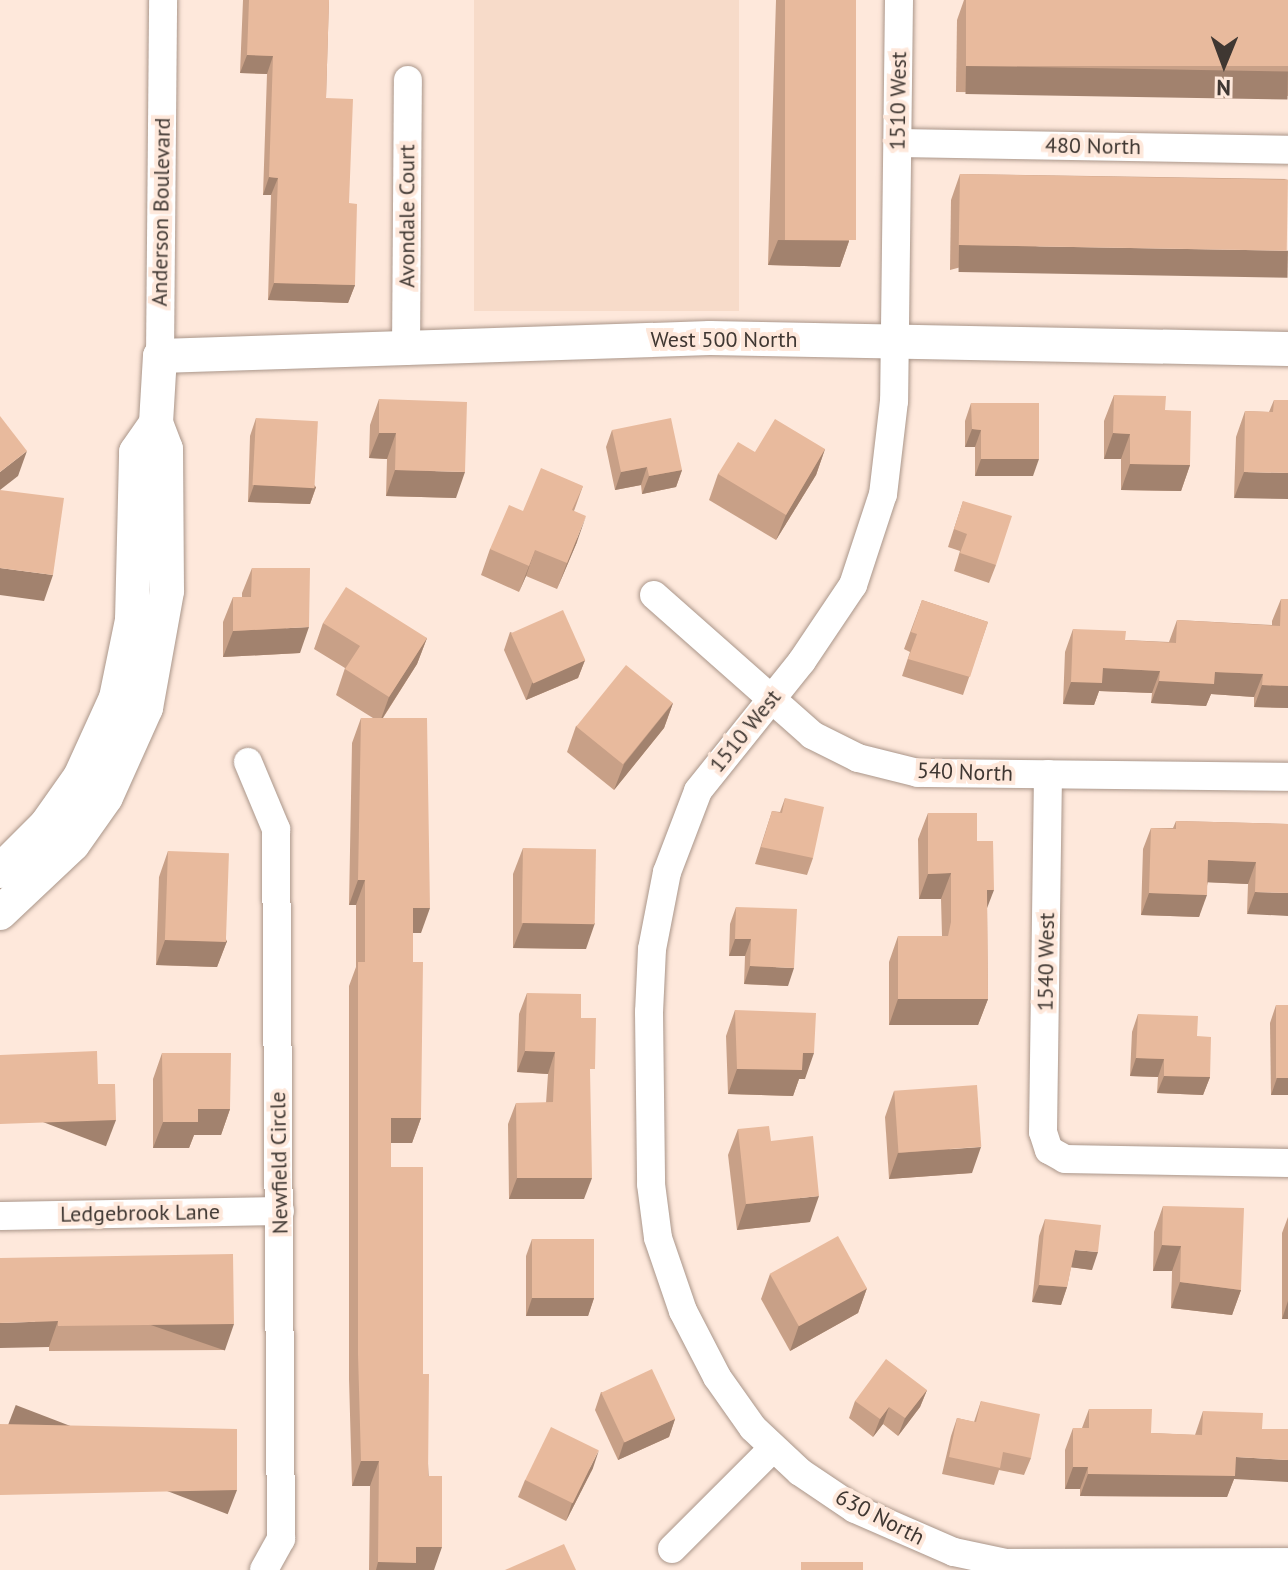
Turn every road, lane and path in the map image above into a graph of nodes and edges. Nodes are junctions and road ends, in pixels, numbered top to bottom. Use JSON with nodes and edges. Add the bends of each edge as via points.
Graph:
{"nodes":[{"id":1,"x":163,"y":0,"type":"edge"},
{"id":2,"x":899,"y":0,"type":"edge"},
{"id":3,"x":408,"y":80,"type":"dead end"},
{"id":4,"x":898,"y":143,"type":"junction"},
{"id":5,"x":1288,"y":150,"type":"edge"},
{"id":6,"x":896,"y":341,"type":"junction"},
{"id":7,"x":1288,"y":349,"type":"edge"},
{"id":8,"x":406,"y":351,"type":"junction"},
{"id":9,"x":160,"y":356,"type":"junction"},
{"id":10,"x":156,"y":423,"type":"junction"},
{"id":11,"x":654,"y":595,"type":"dead end"},
{"id":12,"x":772,"y":697,"type":"junction"},
{"id":13,"x":248,"y":762,"type":"dead end"},
{"id":14,"x":1048,"y":774,"type":"junction"},
{"id":15,"x":1288,"y":777,"type":"edge"},
{"id":16,"x":0,"y":871,"type":"edge"},
{"id":17,"x":0,"y":913,"type":"edge"},
{"id":18,"x":1288,"y":1163,"type":"edge"},
{"id":19,"x":280,"y":1211,"type":"junction"},
{"id":20,"x":0,"y":1216,"type":"edge"},
{"id":21,"x":773,"y":1448,"type":"junction"},
{"id":22,"x":672,"y":1549,"type":"dead end"},
{"id":23,"x":1288,"y":1562,"type":"edge"},
{"id":24,"x":267,"y":1569,"type":"edge"}],
"edges":[{"from":1,"to":9,"type":"street","name":"Anderson Boulevard"},
{"from":2,"to":4,"type":"street","name":"1510 West"},
{"from":3,"to":8,"type":"street","name":"Avondale Court"},
{"from":4,"to":5,"type":"street","name":"480 North"},
{"from":4,"to":6,"type":"street","name":"1510 West"},
{"from":6,"to":7,"type":"street","name":"West 500 North"},
{"from":6,"to":8,"type":"street","name":"West 500 North","via":[[710,338]]},
{"from":6,"to":12,"type":"street","name":"1510 West","via":[[883,494],[853,585]]},
{"from":8,"to":9,"type":"street","name":"West 500 North"},
{"from":9,"to":10,"type":"street","name":"Anderson Boulevard"},
{"from":10,"to":16,"type":"street","name":"Anderson Boulevard","via":[[136,452],[132,620],[116,698],[80,777],[46,825]]},
{"from":10,"to":17,"type":"street","name":"Anderson Boulevard","via":[[166,449],[167,591],[146,708],[106,797],[73,844]]},
{"from":11,"to":12,"type":"street","name":"540 North"},
{"from":12,"to":14,"type":"street","name":"540 North","via":[[812,735],[858,758],[918,773]]},
{"from":12,"to":21,"type":"street","name":"1510 West","via":[[698,791],[667,872],[652,949],[649,1012],[651,1184],[658,1238],[683,1311],[717,1377]]},
{"from":13,"to":19,"type":"street","name":"Newfield Circle","via":[[276,829]]},
{"from":14,"to":15,"type":"street","name":"540 North"},
{"from":14,"to":18,"type":"street","name":"1540 West","via":[[1043,1132],[1049,1150],[1065,1159]]},
{"from":19,"to":20,"type":"street","name":"Ledgebrook Lane"},
{"from":19,"to":24,"type":"street","name":"Newfield Circle","via":[[281,1539]]},
{"from":21,"to":22,"type":"street"},
{"from":21,"to":23,"type":"street","name":"630 North","via":[[855,1509],[954,1552],[1057,1566]]}]}
